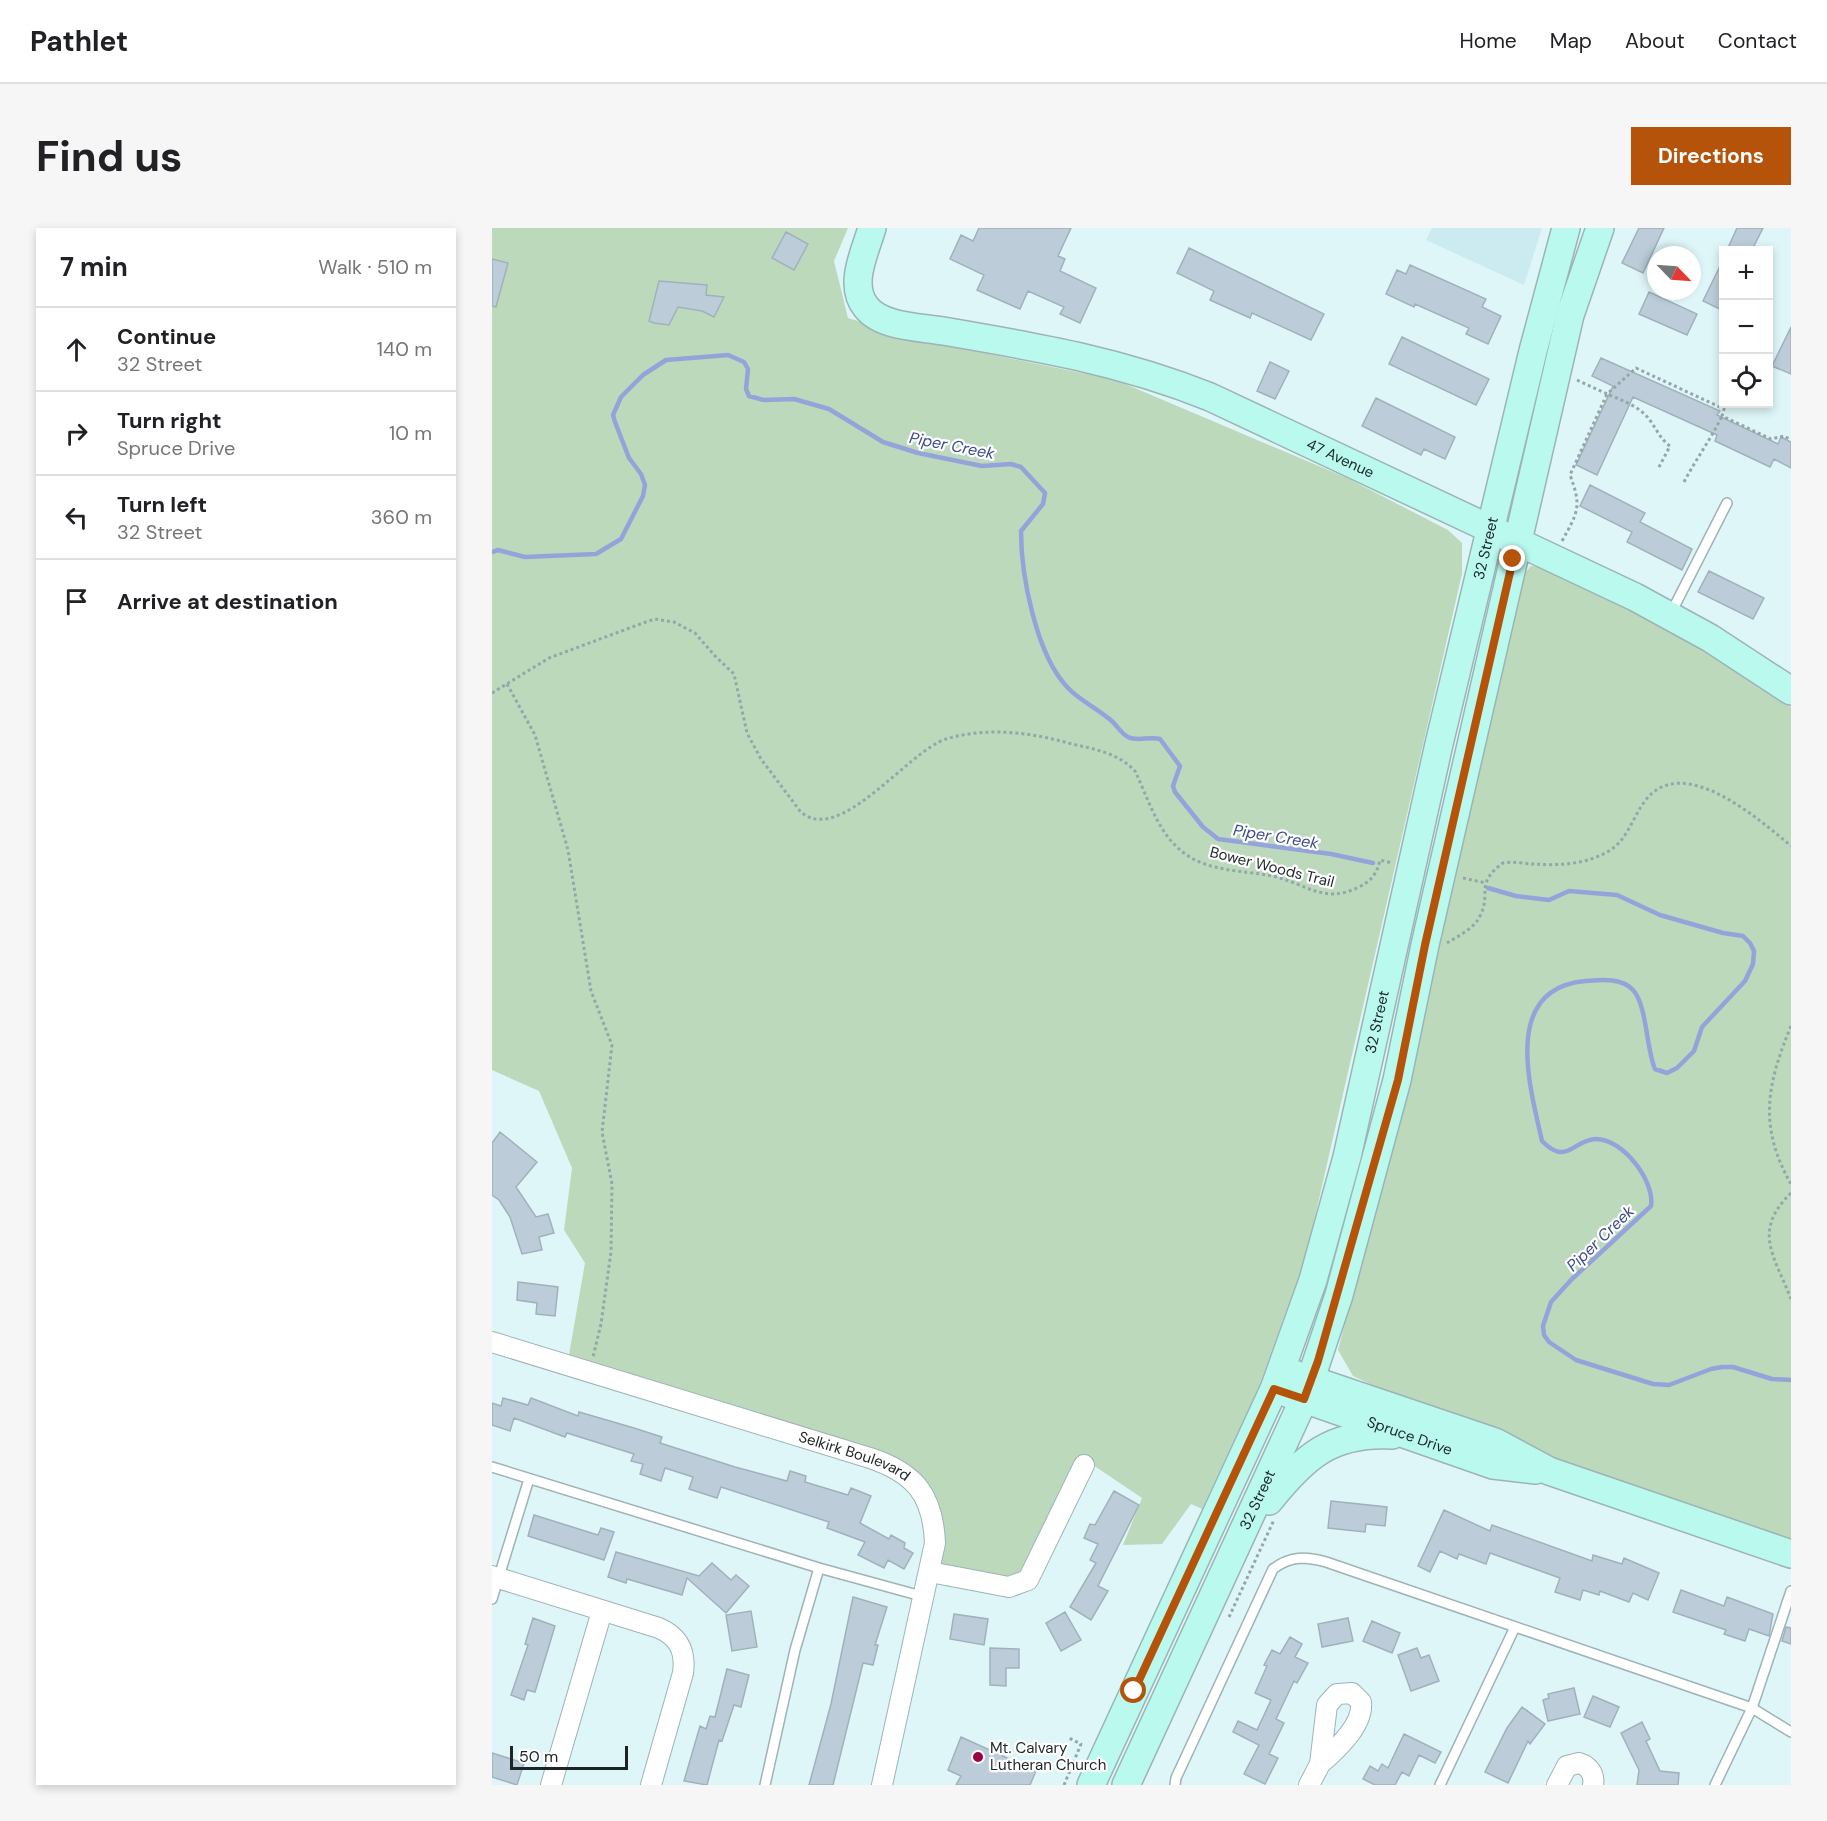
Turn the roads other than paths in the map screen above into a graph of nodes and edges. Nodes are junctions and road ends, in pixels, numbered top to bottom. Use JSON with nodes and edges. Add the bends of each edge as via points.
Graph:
{"nodes":[{"id":1,"x":872,"y":228,"type":"edge"},
{"id":2,"x":1566,"y":228,"type":"edge"},
{"id":3,"x":1600,"y":228,"type":"edge"},
{"id":4,"x":1727,"y":503,"type":"dead end"},
{"id":5,"x":1491,"y":530,"type":"junction"},
{"id":6,"x":1517,"y":543,"type":"junction"},
{"id":7,"x":1670,"y":615,"type":"junction"},
{"id":8,"x":1791,"y":691,"type":"edge"},
{"id":9,"x":492,"y":1342,"type":"edge"},
{"id":10,"x":1278,"y":1379,"type":"junction"},
{"id":11,"x":1307,"y":1389,"type":"junction"},
{"id":12,"x":1411,"y":1436,"type":"junction"},
{"id":13,"x":1084,"y":1465,"type":"dead end"},
{"id":14,"x":492,"y":1467,"type":"edge"},
{"id":15,"x":1549,"y":1472,"type":"junction"},
{"id":16,"x":529,"y":1479,"type":"junction"},
{"id":17,"x":1243,"y":1534,"type":"junction"},
{"id":18,"x":1791,"y":1554,"type":"edge"},
{"id":19,"x":819,"y":1568,"type":"junction"},
{"id":20,"x":930,"y":1572,"type":"junction"},
{"id":21,"x":495,"y":1577,"type":"edge"},
{"id":22,"x":1791,"y":1591,"type":"edge"},
{"id":23,"x":925,"y":1597,"type":"junction"},
{"id":24,"x":492,"y":1599,"type":"edge"},
{"id":25,"x":602,"y":1611,"type":"junction"},
{"id":26,"x":1515,"y":1627,"type":"junction"},
{"id":27,"x":1752,"y":1708,"type":"junction"},
{"id":28,"x":1791,"y":1732,"type":"edge"},
{"id":29,"x":1320,"y":1764,"type":"dead end"},
{"id":30,"x":551,"y":1785,"type":"edge"},
{"id":31,"x":651,"y":1785,"type":"edge"},
{"id":32,"x":765,"y":1785,"type":"edge"},
{"id":33,"x":882,"y":1785,"type":"edge"},
{"id":34,"x":1090,"y":1785,"type":"edge"},
{"id":35,"x":1126,"y":1785,"type":"edge"},
{"id":36,"x":1175,"y":1785,"type":"edge"},
{"id":37,"x":1310,"y":1785,"type":"edge"},
{"id":38,"x":1440,"y":1785,"type":"edge"},
{"id":39,"x":1557,"y":1785,"type":"edge"},
{"id":40,"x":1593,"y":1785,"type":"edge"},
{"id":41,"x":1715,"y":1785,"type":"edge"}],
"edges":[{"from":1,"to":5,"type":"main road","name":"47 Avenue","via":[[858,279],[863,303],[872,314],[886,320],[1076,354],[1167,380],[1287,432]]},
{"from":2,"to":5,"type":"main road","name":"32 Street"},
{"from":3,"to":6,"type":"main road","name":"32 Street","via":[[1570,315]]},
{"from":4,"to":7,"type":"lane"},
{"from":5,"to":6,"type":"main road","name":"47 Avenue"},
{"from":5,"to":10,"type":"main road","name":"32 Street","via":[[1331,1222]]},
{"from":6,"to":7,"type":"main road","name":"47 Avenue"},
{"from":6,"to":11,"type":"main road","name":"32 Street","via":[[1398,1080],[1339,1295]]},
{"from":7,"to":8,"type":"main road","name":"47 Avenue"},
{"from":9,"to":20,"type":"street","name":"Selkirk Boulevard","via":[[896,1468],[915,1484],[931,1509],[935,1543]]},
{"from":10,"to":11,"type":"main road","name":"Spruce Drive"},
{"from":10,"to":34,"type":"main road","name":"32 Street"},
{"from":11,"to":12,"type":"main road","name":"Spruce Drive"},
{"from":11,"to":15,"type":"main road","name":"Spruce Drive","via":[[1495,1442]]},
{"from":11,"to":17,"type":"main road","name":"32 Street"},
{"from":12,"to":15,"type":"main road","name":"Spruce Drive","via":[[1493,1465]]},
{"from":12,"to":17,"type":"main road","via":[[1360,1436],[1325,1447],[1290,1475]]},
{"from":13,"to":20,"type":"street","via":[[1028,1580],[1009,1587]]},
{"from":14,"to":16,"type":"lane"},
{"from":15,"to":18,"type":"main road","name":"Spruce Drive"},
{"from":16,"to":19,"type":"lane"},
{"from":16,"to":21,"type":"lane"},
{"from":17,"to":35,"type":"main road","name":"32 Street"},
{"from":19,"to":23,"type":"lane"},
{"from":19,"to":32,"type":"lane","via":[[795,1650]]},
{"from":20,"to":23,"type":"street","name":"Selkirk Boulevard"},
{"from":21,"to":24,"type":"lane"},
{"from":21,"to":25,"type":"street"},
{"from":22,"to":27,"type":"lane"},
{"from":23,"to":33,"type":"street","name":"Selkirk Boulevard"},
{"from":25,"to":30,"type":"street"},
{"from":25,"to":31,"type":"street","via":[[669,1633],[684,1656],[683,1673]]},
{"from":26,"to":27,"type":"lane"},
{"from":26,"to":36,"type":"lane","via":[[1315,1559],[1291,1559],[1273,1569]]},
{"from":26,"to":38,"type":"lane"},
{"from":27,"to":28,"type":"lane"},
{"from":27,"to":41,"type":"lane"},
{"from":29,"to":37,"type":"street"},
{"from":39,"to":40,"type":"street","via":[[1567,1766],[1579,1763],[1590,1769]]}]}
